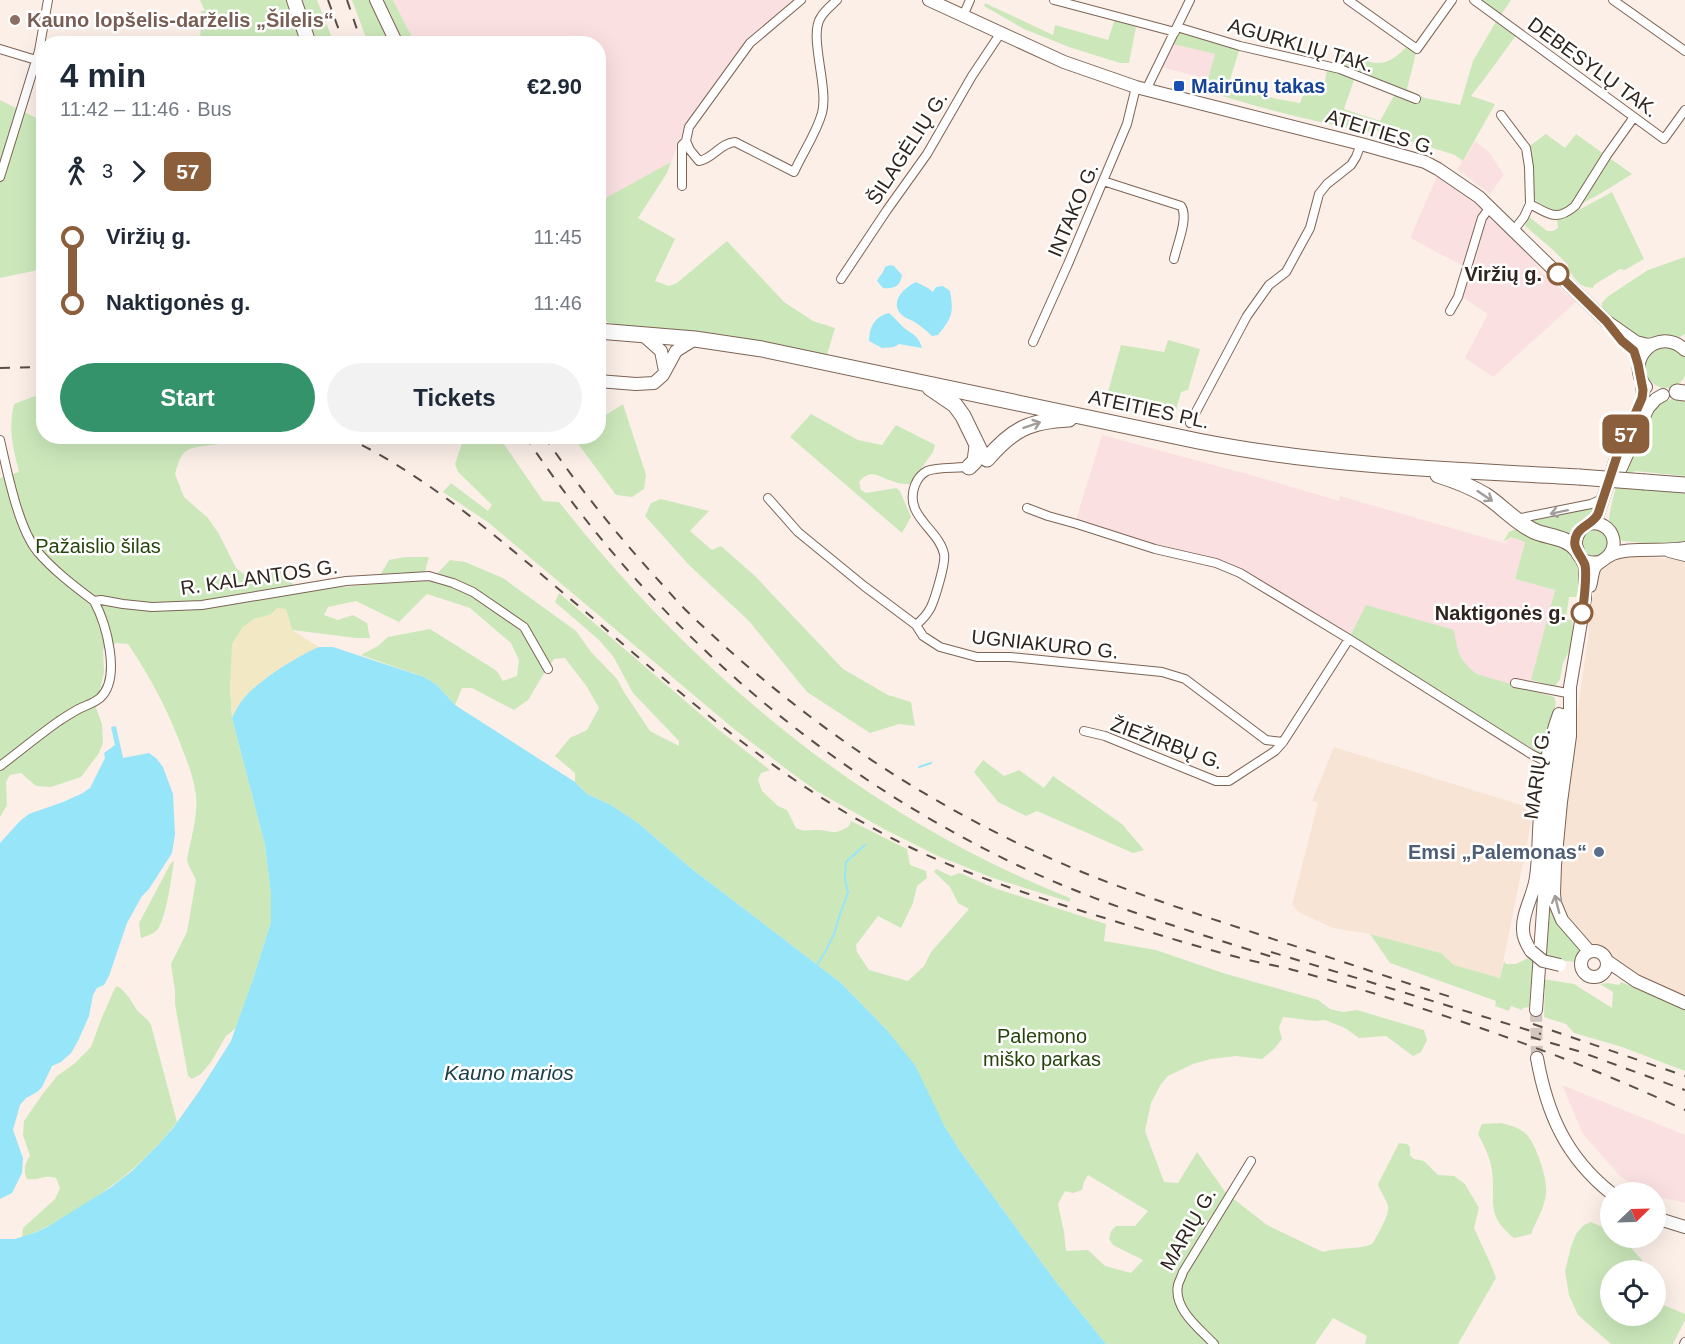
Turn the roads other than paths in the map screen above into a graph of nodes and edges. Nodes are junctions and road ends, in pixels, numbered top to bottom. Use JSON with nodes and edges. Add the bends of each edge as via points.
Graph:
{"nodes":[{"id":1,"x":48,"y":0,"type":"edge"},
{"id":2,"x":294,"y":0,"type":"edge"},
{"id":3,"x":376,"y":0,"type":"edge"},
{"id":4,"x":802,"y":0,"type":"edge"},
{"id":5,"x":837,"y":0,"type":"edge"},
{"id":6,"x":929,"y":0,"type":"edge"},
{"id":7,"x":970,"y":0,"type":"edge"},
{"id":8,"x":1054,"y":0,"type":"edge"},
{"id":9,"x":1190,"y":0,"type":"edge"},
{"id":10,"x":1348,"y":0,"type":"edge"},
{"id":11,"x":1452,"y":0,"type":"edge"},
{"id":12,"x":1474,"y":0,"type":"edge"},
{"id":13,"x":1613,"y":0,"type":"edge"},
{"id":14,"x":963,"y":16,"type":"junction"},
{"id":15,"x":1176,"y":30,"type":"junction"},
{"id":16,"x":1000,"y":34,"type":"junction"},
{"id":17,"x":42,"y":36,"type":"edge"},
{"id":18,"x":306,"y":36,"type":"edge"},
{"id":19,"x":393,"y":36,"type":"edge"},
{"id":20,"x":0,"y":49,"type":"edge"},
{"id":21,"x":1685,"y":51,"type":"edge"},
{"id":22,"x":36,"y":60,"type":"joint"},
{"id":23,"x":1141,"y":88,"type":"junction"},
{"id":24,"x":1416,"y":99,"type":"dead end"},
{"id":25,"x":1685,"y":110,"type":"edge"},
{"id":26,"x":1501,"y":115,"type":"dead end"},
{"id":27,"x":1634,"y":117,"type":"junction"},
{"id":28,"x":686,"y":141,"type":"junction"},
{"id":29,"x":1361,"y":144,"type":"junction"},
{"id":30,"x":0,"y":177,"type":"edge"},
{"id":31,"x":1103,"y":181,"type":"junction"},
{"id":32,"x":682,"y":186,"type":"dead end"},
{"id":33,"x":1530,"y":204,"type":"junction"},
{"id":34,"x":1490,"y":207,"type":"junction"},
{"id":35,"x":1514,"y":230,"type":"junction"},
{"id":36,"x":1174,"y":258,"type":"dead end"},
{"id":37,"x":841,"y":279,"type":"dead end"},
{"id":38,"x":1450,"y":311,"type":"dead end"},
{"id":39,"x":1606,"y":321,"type":"junction"},
{"id":40,"x":606,"y":331,"type":"edge"},
{"id":41,"x":643,"y":334,"type":"junction"},
{"id":42,"x":1685,"y":335,"type":"edge"},
{"id":43,"x":695,"y":339,"type":"junction"},
{"id":44,"x":1033,"y":342,"type":"dead end"},
{"id":45,"x":1671,"y":342,"type":"junction"},
{"id":46,"x":1653,"y":344,"type":"junction"},
{"id":47,"x":1685,"y":350,"type":"edge"},
{"id":48,"x":1638,"y":364,"type":"junction"},
{"id":49,"x":666,"y":372,"type":"junction"},
{"id":50,"x":606,"y":381,"type":"edge"},
{"id":51,"x":1642,"y":381,"type":"junction"},
{"id":52,"x":920,"y":382,"type":"junction"},
{"id":53,"x":1677,"y":391,"type":"edge"},
{"id":54,"x":1088,"y":418,"type":"junction"},
{"id":55,"x":1190,"y":423,"type":"dead end"},
{"id":56,"x":0,"y":440,"type":"edge"},
{"id":57,"x":977,"y":446,"type":"junction"},
{"id":58,"x":987,"y":459,"type":"junction"},
{"id":59,"x":969,"y":467,"type":"junction"},
{"id":60,"x":1412,"y":468,"type":"junction"},
{"id":61,"x":1685,"y":485,"type":"edge"},
{"id":62,"x":768,"y":498,"type":"dead end"},
{"id":63,"x":1602,"y":499,"type":"junction"},
{"id":64,"x":1027,"y":508,"type":"dead end"},
{"id":65,"x":1514,"y":520,"type":"junction"},
{"id":66,"x":1589,"y":524,"type":"junction"},
{"id":67,"x":1610,"y":533,"type":"junction"},
{"id":68,"x":1685,"y":548,"type":"edge"},
{"id":69,"x":1642,"y":550,"type":"junction"},
{"id":70,"x":1660,"y":551,"type":"junction"},
{"id":71,"x":1578,"y":553,"type":"junction"},
{"id":72,"x":1685,"y":557,"type":"edge"},
{"id":73,"x":1604,"y":559,"type":"junction"},
{"id":74,"x":1584,"y":598,"type":"junction"},
{"id":75,"x":94,"y":601,"type":"junction"},
{"id":76,"x":916,"y":625,"type":"junction"},
{"id":77,"x":1349,"y":639,"type":"junction"},
{"id":78,"x":548,"y":669,"type":"dead end"},
{"id":79,"x":1515,"y":683,"type":"dead end"},
{"id":80,"x":1568,"y":690,"type":"junction"},
{"id":81,"x":1084,"y":731,"type":"dead end"},
{"id":82,"x":1283,"y":742,"type":"junction"},
{"id":83,"x":1548,"y":762,"type":"junction"},
{"id":84,"x":0,"y":766,"type":"edge"},
{"id":85,"x":1589,"y":951,"type":"junction"},
{"id":86,"x":1581,"y":967,"type":"junction"},
{"id":87,"x":1605,"y":967,"type":"junction"},
{"id":88,"x":1685,"y":1003,"type":"edge"},
{"id":89,"x":1536,"y":1010,"type":"tunnel mouth"},
{"id":90,"x":1537,"y":1058,"type":"tunnel mouth"},
{"id":91,"x":1251,"y":1161,"type":"dead end"},
{"id":92,"x":1600,"y":1184,"type":"edge"},
{"id":93,"x":1666,"y":1221,"type":"edge"},
{"id":94,"x":1685,"y":1227,"type":"edge"},
{"id":95,"x":1214,"y":1344,"type":"edge"}],
"edges":[{"from":1,"to":17,"type":"street"},
{"from":2,"to":18,"type":"main road"},
{"from":3,"to":19,"type":"street"},
{"from":4,"to":28,"type":"street","via":[[750,43],[689,127]]},
{"from":5,"to":28,"type":"street","via":[[820,18],[817,28],[824,93],[822,112],[794,172],[735,142],[699,161]]},
{"from":6,"to":14,"type":"street","name":"ATEITIES G."},
{"from":7,"to":14,"type":"street"},
{"from":8,"to":15,"type":"street","name":"AGURKLIŲ TAK."},
{"from":9,"to":15,"type":"street","name":"INTAKO G."},
{"from":10,"to":11,"type":"street","via":[[1418,49]]},
{"from":12,"to":27,"type":"street","name":"DEBESYLŲ TAK."},
{"from":13,"to":21,"type":"street"},
{"from":14,"to":16,"type":"street","name":"ATEITIES G."},
{"from":15,"to":23,"type":"street","name":"INTAKO G."},
{"from":15,"to":24,"type":"street","name":"AGURKLIŲ TAK.","via":[[1328,65]]},
{"from":16,"to":23,"type":"street","name":"ATEITIES G.","via":[[1064,62]]},
{"from":16,"to":37,"type":"street","name":"ŠILAGĖLIŲ G.","via":[[927,154]]},
{"from":20,"to":22,"type":"street"},
{"from":22,"to":30,"type":"street"},
{"from":23,"to":29,"type":"street","name":"ATEITIES G."},
{"from":23,"to":31,"type":"street","name":"INTAKO G."},
{"from":25,"to":27,"type":"street","name":"DEBESYLŲ TAK.","via":[[1664,139]]},
{"from":26,"to":33,"type":"street","via":[[1526,148]]},
{"from":27,"to":33,"type":"street","via":[[1575,206],[1557,216]]},
{"from":28,"to":32,"type":"street","via":[[682,145]]},
{"from":29,"to":34,"type":"street","name":"ATEITIES G.","via":[[1425,162]]},
{"from":29,"to":55,"type":"street","via":[[1351,165],[1319,194],[1310,228],[1286,272],[1269,285],[1247,316]]},
{"from":31,"to":36,"type":"street","via":[[1181,206],[1185,217]]},
{"from":31,"to":44,"type":"street","name":"INTAKO G."},
{"from":33,"to":35,"type":"street"},
{"from":34,"to":35,"type":"street","name":"ATEITIES G."},
{"from":34,"to":38,"type":"street","via":[[1482,218],[1458,297]]},
{"from":35,"to":39,"type":"street","name":"ATEITIES G."},
{"from":39,"to":46,"type":"street","name":"ATEITIES G.","via":[[1636,342]]},
{"from":39,"to":48,"type":"street","name":"ATEITIES G.","via":[[1634,351]]},
{"from":40,"to":41,"type":"highway","name":"ATEITIES PL."},
{"from":41,"to":43,"type":"highway","name":"ATEITIES PL."},
{"from":41,"to":49,"type":"street","via":[[661,351]]},
{"from":42,"to":45,"type":"street"},
{"from":43,"to":49,"type":"street","via":[[676,351]]},
{"from":43,"to":52,"type":"highway","name":"ATEITIES PL."},
{"from":45,"to":46,"type":"street"},
{"from":45,"to":47,"type":"street"},
{"from":46,"to":48,"type":"street","via":[[1643,352]]},
{"from":48,"to":51,"type":"street"},
{"from":49,"to":50,"type":"street","via":[[650,384]]},
{"from":51,"to":53,"type":"street","via":[[1650,390]]},
{"from":51,"to":63,"type":"street","via":[[1642,398]]},
{"from":52,"to":54,"type":"highway","name":"ATEITIES PL."},
{"from":52,"to":57,"type":"highway","via":[[955,405]]},
{"from":53,"to":67,"type":"street","via":[[1656,399],[1648,408],[1623,461],[1605,516]]},
{"from":58,"to":54,"type":"highway","one_way":true,"via":[[1009,436],[1023,428],[1038,422]]},
{"from":54,"to":60,"type":"highway","name":"ATEITIES PL.","via":[[1270,454]]},
{"from":56,"to":75,"type":"street","via":[[13,493],[36,550]]},
{"from":57,"to":58,"type":"highway"},
{"from":57,"to":59,"type":"highway","via":[[975,461]]},
{"from":58,"to":59,"type":"street"},
{"from":59,"to":76,"type":"street","via":[[927,471],[915,485],[914,506],[941,547],[945,562],[931,607]]},
{"from":60,"to":61,"type":"highway","name":"ATEITIES PL.","bridge":true},
{"from":60,"to":65,"type":"highway","one_way":true,"via":[[1474,489]]},
{"from":62,"to":76,"type":"street","name":"UGNIAKURO G.","via":[[798,532]]},
{"from":63,"to":65,"type":"street","one_way":true},
{"from":63,"to":66,"type":"street","via":[[1598,514]]},
{"from":64,"to":77,"type":"street","via":[[1155,549],[1216,563],[1240,573]]},
{"from":65,"to":71,"type":"highway","via":[[1569,542]]},
{"from":66,"to":67,"type":"street","via":[[1599,525]]},
{"from":66,"to":71,"type":"street","via":[[1577,534]]},
{"from":67,"to":69,"type":"street","via":[[1617,542]]},
{"from":67,"to":73,"type":"street","via":[[1613,547]]},
{"from":68,"to":70,"type":"street"},
{"from":69,"to":70,"type":"street"},
{"from":69,"to":73,"type":"street","via":[[1614,553]]},
{"from":70,"to":72,"type":"street"},
{"from":71,"to":73,"type":"street","via":[[1590,562]]},
{"from":71,"to":74,"type":"street","via":[[1585,566]]},
{"from":73,"to":74,"type":"street","via":[[1595,567]]},
{"from":74,"to":80,"type":"street"},
{"from":75,"to":78,"type":"street","name":"R. KALANTOS G.","via":[[202,605],[346,581],[429,576],[473,592],[524,627]]},
{"from":75,"to":84,"type":"street","via":[[110,652],[111,678],[106,690]]},
{"from":76,"to":82,"type":"street","name":"UGNIAKURO G.","via":[[923,636],[940,647],[977,657],[1175,675],[1266,740]]},
{"from":77,"to":82,"type":"street","name":"ŽIEŽIRBŲ G."},
{"from":77,"to":83,"type":"street"},
{"from":79,"to":80,"type":"street"},
{"from":80,"to":83,"type":"street","via":[[1552,733]]},
{"from":85,"to":80,"type":"street","one_way":true,"via":[[1562,920],[1554,894],[1570,736]]},
{"from":80,"to":89,"type":"street","name":"MARIŲ G.","via":[[1548,840]]},
{"from":81,"to":82,"type":"street","name":"ŽIEŽIRBŲ G.","via":[[1224,782]]},
{"from":83,"to":86,"type":"street","bridge":true,"via":[[1536,876],[1523,931],[1531,951],[1543,960]]},
{"from":85,"to":86,"type":"street","via":[[1582,958]]},
{"from":85,"to":87,"type":"street","via":[[1602,953]]},
{"from":86,"to":87,"type":"street","via":[[1590,977]]},
{"from":87,"to":88,"type":"street","via":[[1627,981]]},
{"from":90,"to":92,"type":"street","via":[[1553,1119],[1579,1162]]},
{"from":91,"to":95,"type":"street","name":"MARIŲ G.","via":[[1178,1286],[1183,1309]]},
{"from":93,"to":94,"type":"street"}]}
